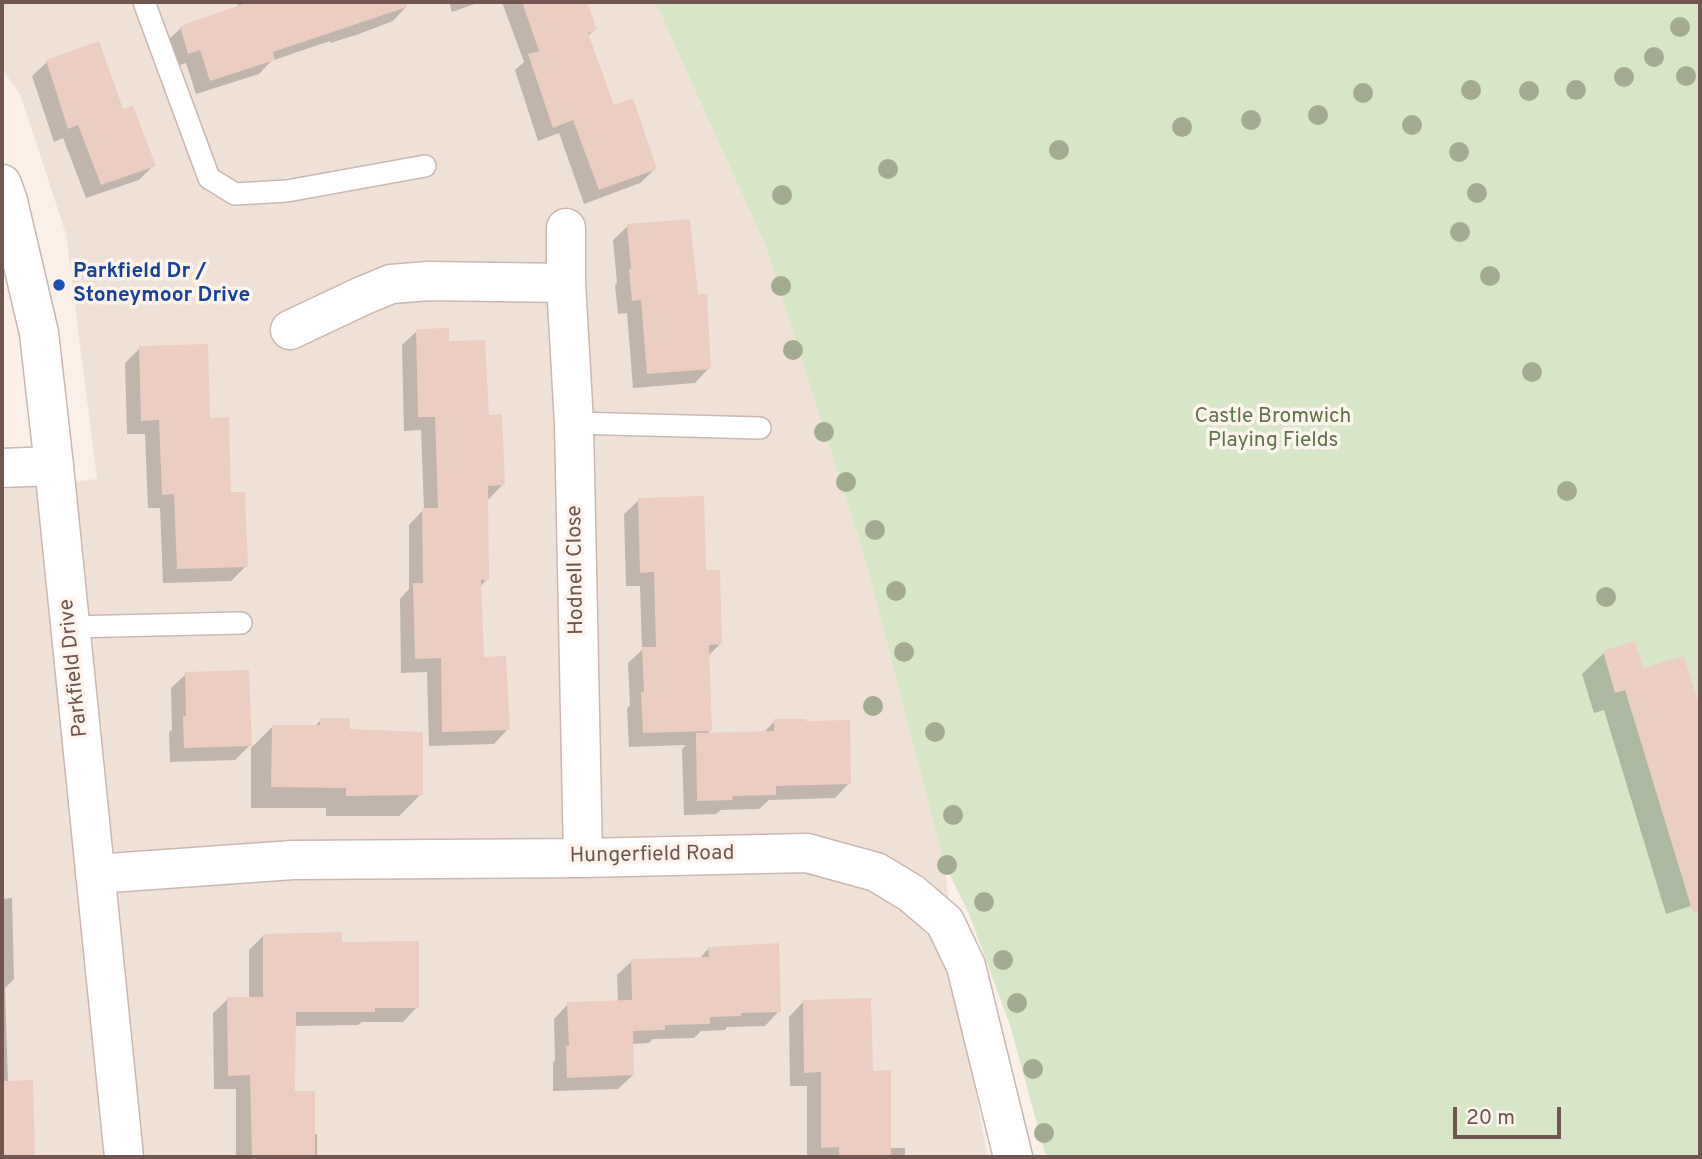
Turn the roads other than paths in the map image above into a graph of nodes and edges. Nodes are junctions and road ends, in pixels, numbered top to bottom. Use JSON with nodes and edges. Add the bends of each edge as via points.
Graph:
{"nodes":[{"id":1,"x":144,"y":2,"type":"edge"},
{"id":2,"x":425,"y":166,"type":"dead end"},
{"id":3,"x":2,"y":184,"type":"edge"},
{"id":4,"x":566,"y":228,"type":"dead end"},
{"id":5,"x":566,"y":283,"type":"junction"},
{"id":6,"x":290,"y":330,"type":"dead end"},
{"id":7,"x":574,"y":424,"type":"junction"},
{"id":8,"x":760,"y":428,"type":"dead end"},
{"id":9,"x":54,"y":466,"type":"junction"},
{"id":10,"x":2,"y":468,"type":"edge"},
{"id":11,"x":241,"y":623,"type":"dead end"},
{"id":12,"x":71,"y":627,"type":"junction"},
{"id":13,"x":583,"y":858,"type":"junction"},
{"id":14,"x":95,"y":874,"type":"junction"},
{"id":15,"x":124,"y":1157,"type":"edge"},
{"id":16,"x":1013,"y":1157,"type":"edge"}],
"edges":[{"from":1,"to":2,"type":"lane","via":[[209,178],[235,194],[287,191]]},
{"from":3,"to":9,"type":"street","name":"Parkfield Drive","via":[[39,333]]},
{"from":4,"to":5,"type":"street","name":"Hodnell Close"},
{"from":5,"to":6,"type":"street","via":[[391,284]]},
{"from":5,"to":7,"type":"street","name":"Hodnell Close"},
{"from":7,"to":8,"type":"lane"},
{"from":7,"to":13,"type":"street","name":"Hodnell Close"},
{"from":9,"to":10,"type":"street"},
{"from":9,"to":12,"type":"street","name":"Parkfield Drive"},
{"from":11,"to":12,"type":"lane"},
{"from":12,"to":14,"type":"street","name":"Parkfield Drive"},
{"from":13,"to":14,"type":"street","name":"Hungerfield Road","via":[[293,860]]},
{"from":13,"to":16,"type":"street","name":"Hungerfield Road","via":[[807,853],[876,872],[911,892],[945,922],[966,966]]},
{"from":14,"to":15,"type":"street","name":"Parkfield Drive"}]}
